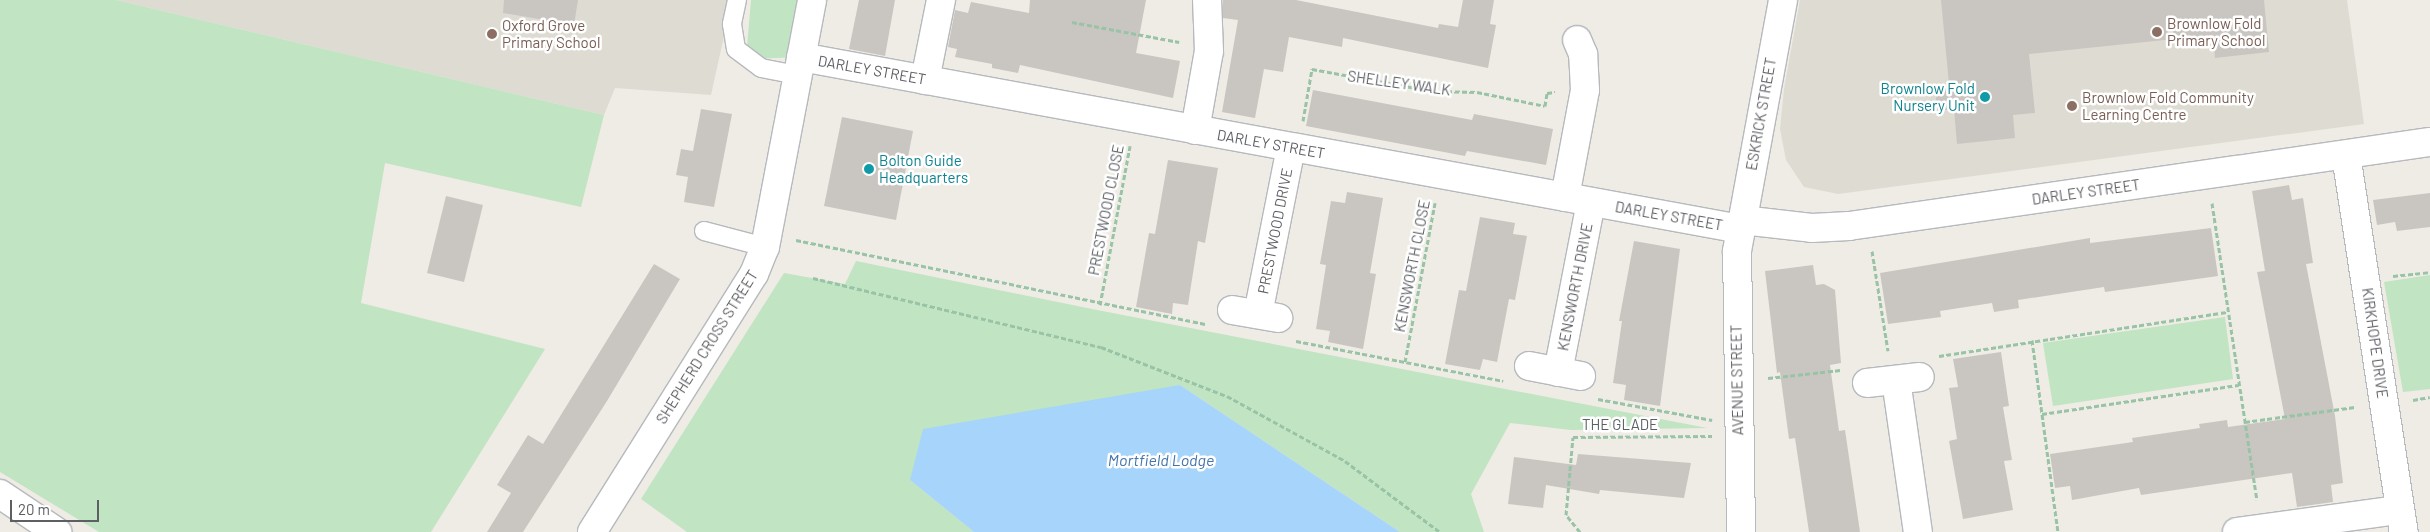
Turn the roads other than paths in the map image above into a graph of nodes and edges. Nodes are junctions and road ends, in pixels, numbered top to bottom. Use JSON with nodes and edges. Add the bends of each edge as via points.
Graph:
{"nodes":[{"id":1,"x":737,"y":0,"type":"edge"},
{"id":2,"x":812,"y":0,"type":"edge"},
{"id":3,"x":941,"y":0,"type":"edge"},
{"id":4,"x":1207,"y":0,"type":"edge"},
{"id":5,"x":1783,"y":0,"type":"edge"},
{"id":6,"x":1577,"y":40,"type":"dead end"},
{"id":7,"x":800,"y":66,"type":"junction"},
{"id":8,"x":925,"y":80,"type":"junction"},
{"id":9,"x":1195,"y":130,"type":"junction"},
{"id":10,"x":2430,"y":142,"type":"edge"},
{"id":11,"x":1294,"y":148,"type":"junction"},
{"id":12,"x":2346,"y":154,"type":"junction"},
{"id":13,"x":1578,"y":199,"type":"junction"},
{"id":14,"x":1741,"y":224,"type":"junction"},
{"id":15,"x":704,"y":231,"type":"dead end"},
{"id":16,"x":767,"y":240,"type":"junction"},
{"id":17,"x":1246,"y":317,"type":"road end"},
{"id":18,"x":1520,"y":374,"type":"road end"},
{"id":19,"x":1859,"y":376,"type":"road end"},
{"id":20,"x":1,"y":496,"type":"edge"},
{"id":21,"x":2401,"y":521,"type":"edge"},
{"id":22,"x":2249,"y":531,"type":"edge"},
{"id":23,"x":57,"y":532,"type":"edge"},
{"id":24,"x":592,"y":532,"type":"edge"},
{"id":25,"x":1741,"y":532,"type":"edge"},
{"id":26,"x":1918,"y":532,"type":"edge"}],
"edges":[{"from":1,"to":7,"type":"lane","via":[[732,24],[736,49],[761,68]]},
{"from":2,"to":7,"type":"street","name":"SHEPHERD CROSS STREET"},
{"from":3,"to":8,"type":"street"},
{"from":4,"to":9,"type":"street","via":[[1209,47]]},
{"from":5,"to":14,"type":"street","name":"ESKRICK STREET"},
{"from":6,"to":13,"type":"street","via":[[1583,54],[1585,90]]},
{"from":7,"to":8,"type":"street","name":"DARLEY STREET"},
{"from":7,"to":16,"type":"street","name":"SHEPHERD CROSS STREET"},
{"from":8,"to":9,"type":"street","name":"DARLEY STREET"},
{"from":9,"to":11,"type":"street","name":"DARLEY STREET"},
{"from":10,"to":12,"type":"street","name":"DARLEY STREET"},
{"from":11,"to":13,"type":"street","name":"DARLEY STREET"},
{"from":11,"to":17,"type":"street","name":"PRESTWOOD DRIVE"},
{"from":12,"to":14,"type":"street","name":"DARLEY STREET","via":[[1868,224],[1812,228]]},
{"from":12,"to":21,"type":"street","name":"KIRKHOPE DRIVE"},
{"from":13,"to":14,"type":"street","name":"DARLEY STREET"},
{"from":13,"to":18,"type":"street","name":"KENSWORTH DRIVE","via":[[1576,382]]},
{"from":14,"to":25,"type":"street","name":"AVENUE STREET","via":[[1735,278]]},
{"from":15,"to":16,"type":"lane"},
{"from":16,"to":24,"type":"street","name":"SHEPHERD CROSS STREET","via":[[754,274]]},
{"from":19,"to":26,"type":"street","via":[[1915,372]]},
{"from":20,"to":23,"type":"street"},
{"from":21,"to":22,"type":"street"}]}
